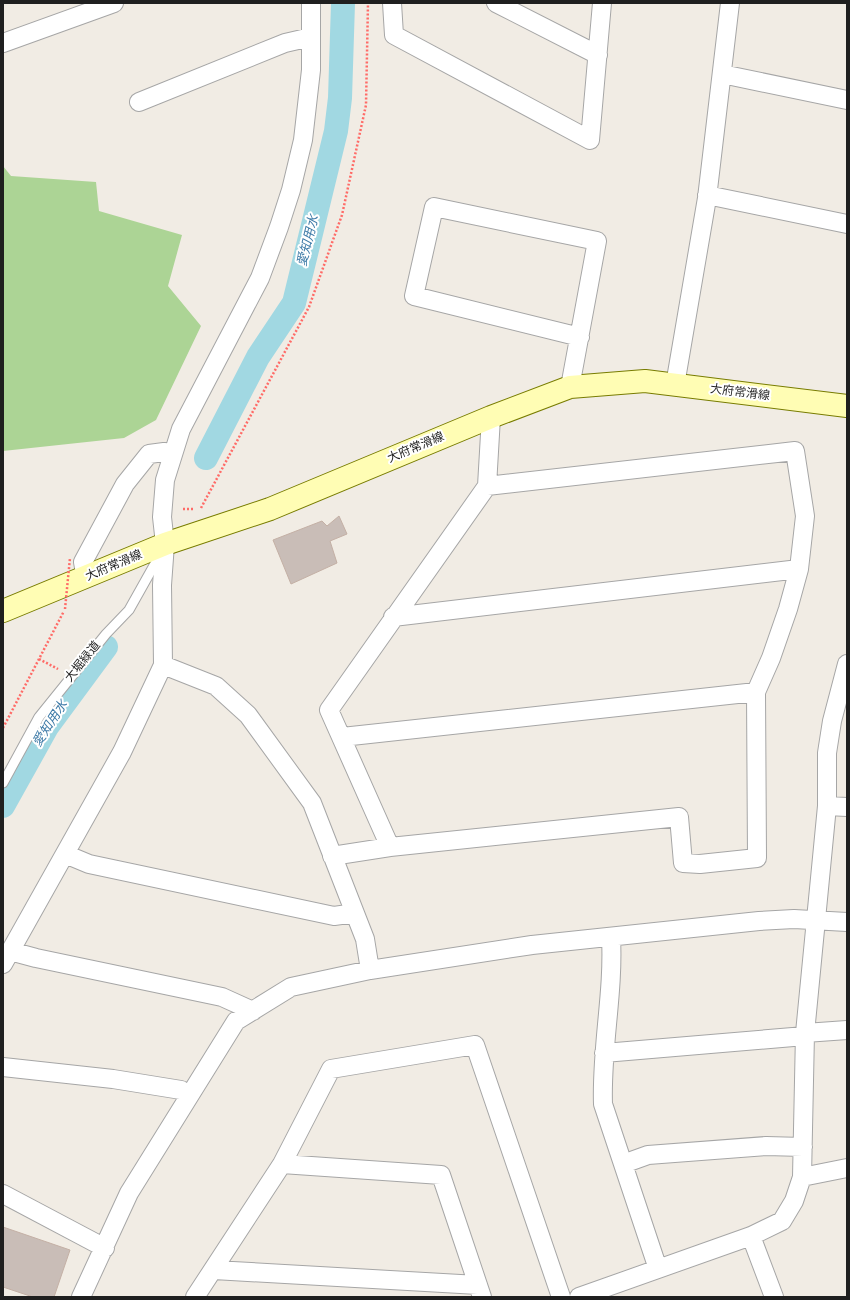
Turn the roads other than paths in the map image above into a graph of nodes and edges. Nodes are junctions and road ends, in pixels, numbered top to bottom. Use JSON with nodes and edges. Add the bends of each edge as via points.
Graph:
{"nodes":[{"id":1,"x":311,"y":3,"type":"edge"},
{"id":2,"x":392,"y":3,"type":"edge"},
{"id":3,"x":496,"y":3,"type":"edge"},
{"id":4,"x":602,"y":3,"type":"edge"},
{"id":5,"x":730,"y":3,"type":"edge"},
{"id":6,"x":107,"y":4,"type":"edge"},
{"id":7,"x":311,"y":37,"type":"junction"},
{"id":8,"x":3,"y":43,"type":"edge"},
{"id":9,"x":598,"y":54,"type":"junction"},
{"id":10,"x":722,"y":74,"type":"junction"},
{"id":11,"x":847,"y":100,"type":"edge"},
{"id":12,"x":139,"y":102,"type":"dead end"},
{"id":13,"x":707,"y":195,"type":"junction"},
{"id":14,"x":847,"y":224,"type":"edge"},
{"id":15,"x":580,"y":337,"type":"junction"},
{"id":16,"x":675,"y":385,"type":"junction"},
{"id":17,"x":570,"y":387,"type":"junction"},
{"id":18,"x":847,"y":406,"type":"edge"},
{"id":19,"x":491,"y":417,"type":"junction"},
{"id":20,"x":173,"y":453,"type":"junction"},
{"id":21,"x":487,"y":486,"type":"junction"},
{"id":22,"x":165,"y":544,"type":"junction"},
{"id":23,"x":799,"y":569,"type":"junction"},
{"id":24,"x":86,"y":578,"type":"junction"},
{"id":25,"x":3,"y":611,"type":"edge"},
{"id":26,"x":393,"y":617,"type":"junction"},
{"id":27,"x":847,"y":664,"type":"edge"},
{"id":28,"x":163,"y":665,"type":"junction"},
{"id":29,"x":843,"y":691,"type":"edge"},
{"id":30,"x":756,"y":692,"type":"junction"},
{"id":31,"x":342,"y":737,"type":"junction"},
{"id":32,"x":3,"y":783,"type":"edge"},
{"id":33,"x":827,"y":806,"type":"junction"},
{"id":34,"x":847,"y":807,"type":"edge"},
{"id":35,"x":390,"y":847,"type":"junction"},
{"id":36,"x":65,"y":854,"type":"junction"},
{"id":37,"x":332,"y":856,"type":"junction"},
{"id":38,"x":355,"y":913,"type":"junction"},
{"id":39,"x":815,"y":920,"type":"junction"},
{"id":40,"x":847,"y":922,"type":"edge"},
{"id":41,"x":611,"y":937,"type":"junction"},
{"id":42,"x":7,"y":957,"type":"edge"},
{"id":43,"x":370,"y":970,"type":"junction"},
{"id":44,"x":253,"y":1011,"type":"junction"},
{"id":45,"x":847,"y":1030,"type":"edge"},
{"id":46,"x":805,"y":1034,"type":"junction"},
{"id":47,"x":604,"y":1053,"type":"junction"},
{"id":48,"x":3,"y":1067,"type":"edge"},
{"id":49,"x":189,"y":1096,"type":"junction"},
{"id":50,"x":803,"y":1147,"type":"junction"},
{"id":51,"x":282,"y":1164,"type":"junction"},
{"id":52,"x":623,"y":1164,"type":"junction"},
{"id":53,"x":847,"y":1168,"type":"edge"},
{"id":54,"x":802,"y":1178,"type":"junction"},
{"id":55,"x":3,"y":1194,"type":"edge"},
{"id":56,"x":751,"y":1236,"type":"junction"},
{"id":57,"x":105,"y":1248,"type":"junction"},
{"id":58,"x":658,"y":1269,"type":"junction"},
{"id":59,"x":214,"y":1270,"type":"junction"},
{"id":60,"x":480,"y":1291,"type":"edge"},
{"id":61,"x":772,"y":1296,"type":"edge"},
{"id":62,"x":81,"y":1297,"type":"edge"},
{"id":63,"x":195,"y":1297,"type":"edge"},
{"id":64,"x":561,"y":1297,"type":"edge"},
{"id":65,"x":578,"y":1297,"type":"edge"}],
"edges":[{"from":1,"to":7,"type":"street"},
{"from":2,"to":9,"type":"street","via":[[394,35],[590,140]]},
{"from":3,"to":9,"type":"street"},
{"from":4,"to":9,"type":"street"},
{"from":5,"to":10,"type":"street"},
{"from":6,"to":8,"type":"street"},
{"from":7,"to":12,"type":"street","via":[[285,43]]},
{"from":7,"to":20,"type":"street","via":[[311,70],[302,140],[280,228],[260,278],[181,429]]},
{"from":10,"to":11,"type":"street"},
{"from":10,"to":13,"type":"street"},
{"from":13,"to":14,"type":"street"},
{"from":13,"to":16,"type":"street"},
{"from":15,"to":15,"type":"street","via":[[597,241],[434,207],[414,296]]},
{"from":15,"to":17,"type":"street"},
{"from":16,"to":17,"type":"main road","name":"大府常滑線","via":[[645,381]]},
{"from":16,"to":18,"type":"main road","name":"大府常滑線"},
{"from":17,"to":19,"type":"main road","name":"大府常滑線"},
{"from":19,"to":21,"type":"street"},
{"from":19,"to":22,"type":"main road","name":"大府常滑線","via":[[270,509]]},
{"from":20,"to":22,"type":"street","via":[[165,480]]},
{"from":20,"to":24,"type":"street","via":[[149,454],[125,484],[83,562]]},
{"from":21,"to":23,"type":"street","via":[[795,451],[805,516]]},
{"from":21,"to":26,"type":"street"},
{"from":22,"to":24,"type":"main road","name":"大府常滑線"},
{"from":22,"to":28,"type":"street","via":[[162,585]]},
{"from":22,"to":32,"type":"lane","name":"大堀緑道","via":[[129,610],[106,634],[39,717]]},
{"from":23,"to":26,"type":"street"},
{"from":23,"to":30,"type":"street","via":[[771,658]]},
{"from":24,"to":25,"type":"main road","name":"大府常滑線"},
{"from":26,"to":31,"type":"street","via":[[329,710]]},
{"from":27,"to":29,"type":"street"},
{"from":28,"to":36,"type":"street","via":[[122,752]]},
{"from":28,"to":37,"type":"street","via":[[216,686],[248,715],[312,803]]},
{"from":29,"to":33,"type":"street","via":[[832,721],[827,754]]},
{"from":30,"to":31,"type":"street"},
{"from":30,"to":35,"type":"street","via":[[757,858],[700,864],[683,863],[679,817]]},
{"from":31,"to":35,"type":"street"},
{"from":33,"to":34,"type":"street"},
{"from":33,"to":39,"type":"street"},
{"from":35,"to":37,"type":"street"},
{"from":36,"to":38,"type":"street","via":[[89,864],[334,916]]},
{"from":36,"to":42,"type":"street"},
{"from":37,"to":38,"type":"street"},
{"from":38,"to":43,"type":"street","via":[[365,939]]},
{"from":39,"to":40,"type":"street"},
{"from":39,"to":41,"type":"street","via":[[759,921],[675,928]]},
{"from":39,"to":46,"type":"street"},
{"from":41,"to":43,"type":"street","via":[[532,945]]},
{"from":41,"to":47,"type":"street","via":[[612,965]]},
{"from":42,"to":44,"type":"street","via":[[36,958],[222,997]]},
{"from":43,"to":44,"type":"street","via":[[292,987]]},
{"from":44,"to":49,"type":"street","via":[[236,1021]]},
{"from":45,"to":46,"type":"street"},
{"from":46,"to":47,"type":"street"},
{"from":46,"to":50,"type":"street"},
{"from":47,"to":52,"type":"street","via":[[603,1104]]},
{"from":48,"to":49,"type":"street","via":[[113,1079],[181,1090]]},
{"from":49,"to":57,"type":"street","via":[[129,1193]]},
{"from":50,"to":52,"type":"street","via":[[766,1146],[648,1155]]},
{"from":50,"to":54,"type":"street"},
{"from":51,"to":59,"type":"street"},
{"from":51,"to":60,"type":"street","via":[[441,1175]]},
{"from":51,"to":64,"type":"street","via":[[330,1069],[475,1045]]},
{"from":52,"to":58,"type":"street"},
{"from":53,"to":54,"type":"street"},
{"from":54,"to":56,"type":"street","via":[[794,1201],[782,1221]]},
{"from":55,"to":57,"type":"street"},
{"from":56,"to":58,"type":"street"},
{"from":56,"to":61,"type":"street"},
{"from":57,"to":62,"type":"street"},
{"from":58,"to":65,"type":"street"},
{"from":59,"to":60,"type":"street"},
{"from":59,"to":63,"type":"street"}]}
